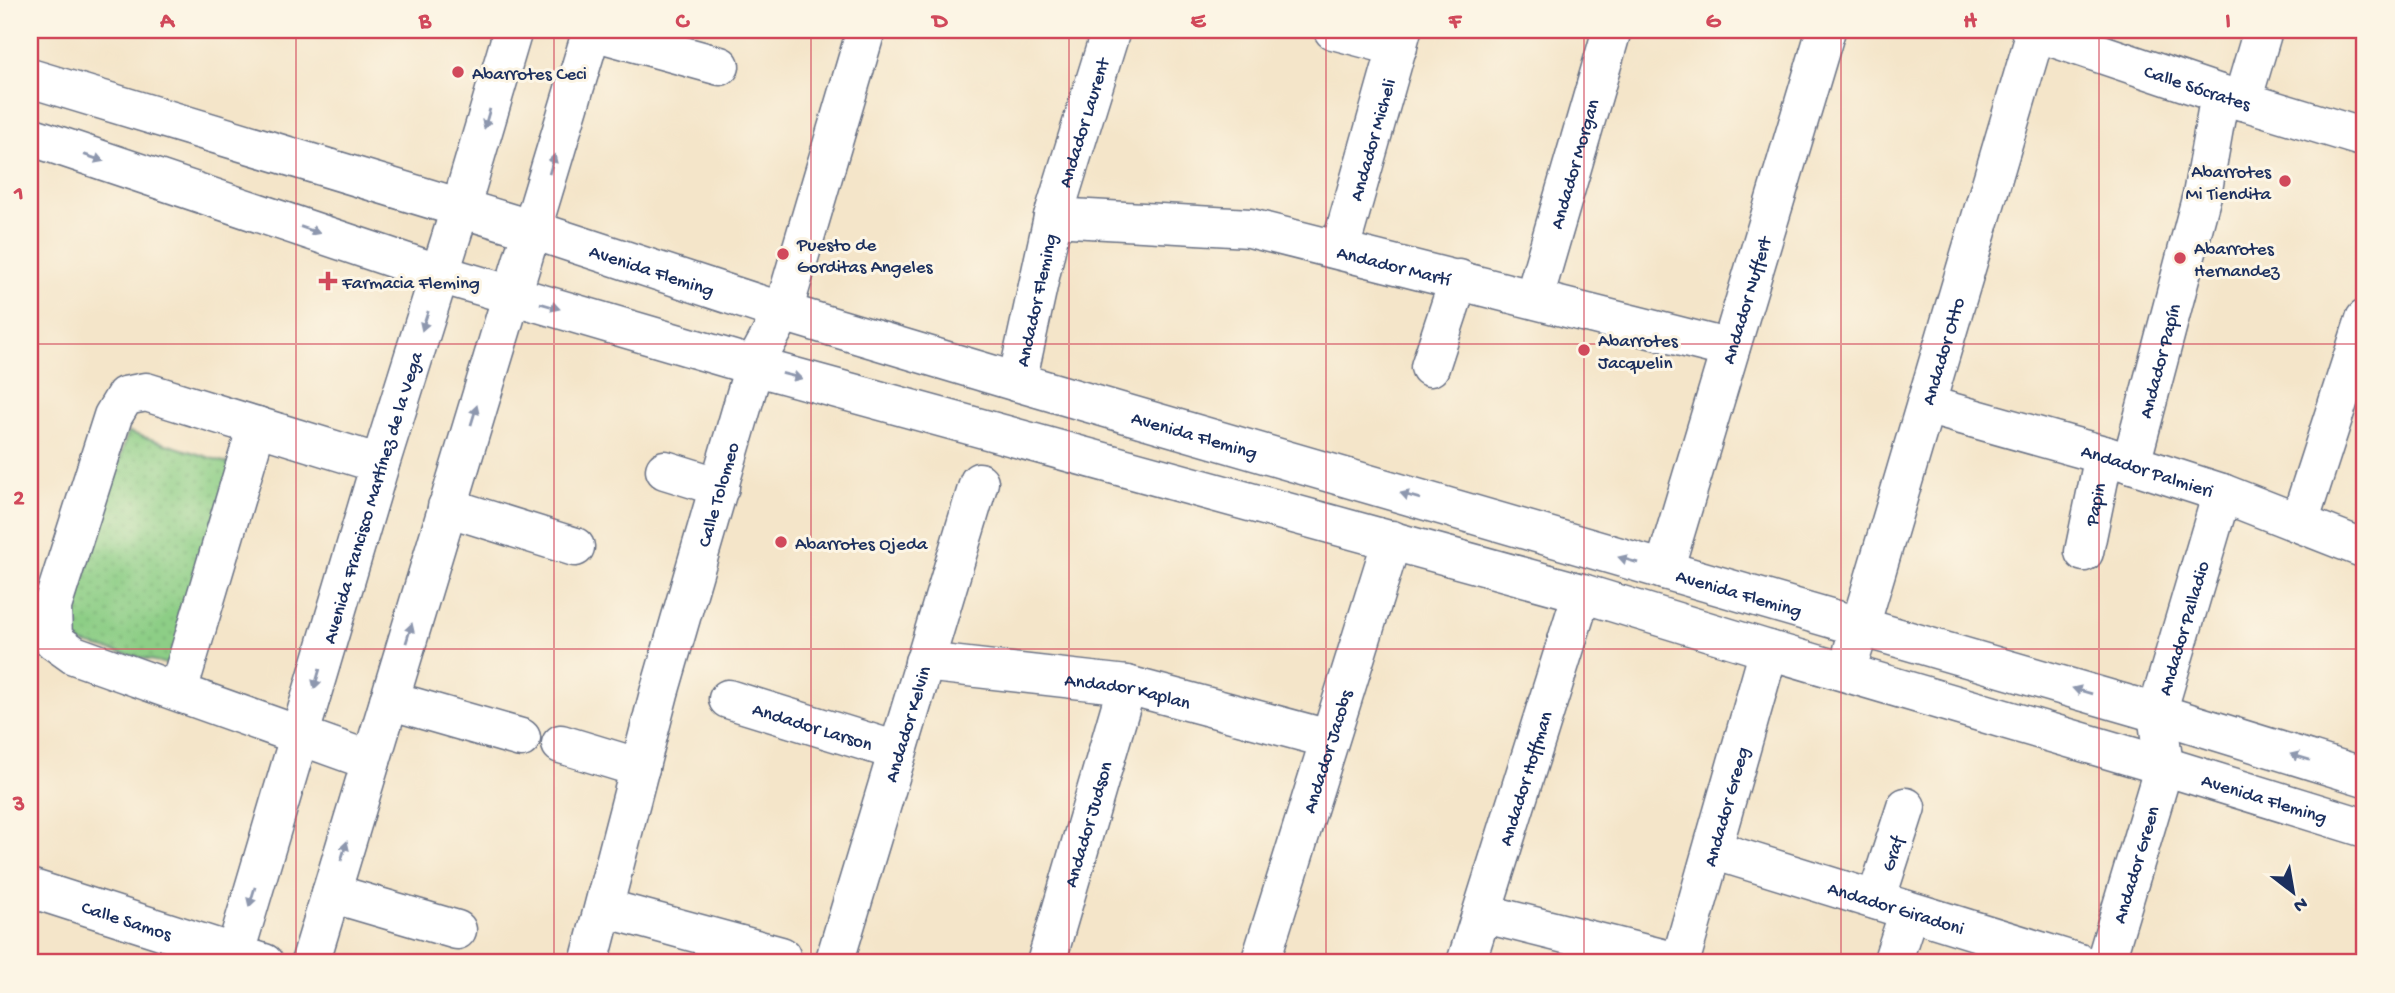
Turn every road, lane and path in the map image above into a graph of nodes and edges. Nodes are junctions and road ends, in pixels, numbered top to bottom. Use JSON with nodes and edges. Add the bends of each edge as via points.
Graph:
{"nodes":[{"id":1,"x":513,"y":30,"type":"edge"},
{"id":2,"x":591,"y":30,"type":"edge"},
{"id":3,"x":866,"y":30,"type":"edge"},
{"id":4,"x":1111,"y":30,"type":"edge"},
{"id":5,"x":1333,"y":30,"type":"edge"},
{"id":6,"x":1612,"y":30,"type":"edge"},
{"id":7,"x":1826,"y":30,"type":"edge"},
{"id":8,"x":2263,"y":30,"type":"edge"},
{"id":9,"x":2033,"y":31,"type":"edge"},
{"id":10,"x":1400,"y":38,"type":"edge"},
{"id":11,"x":720,"y":66,"type":"dead end"},
{"id":12,"x":30,"y":78,"type":"edge"},
{"id":13,"x":2231,"y":97,"type":"junction"},
{"id":14,"x":30,"y":136,"type":"edge"},
{"id":15,"x":2365,"y":138,"type":"edge"},
{"id":16,"x":460,"y":209,"type":"junction"},
{"id":17,"x":1052,"y":217,"type":"junction"},
{"id":18,"x":533,"y":230,"type":"junction"},
{"id":19,"x":1340,"y":249,"type":"junction"},
{"id":20,"x":440,"y":274,"type":"junction"},
{"id":21,"x":1459,"y":279,"type":"junction"},
{"id":22,"x":510,"y":295,"type":"junction"},
{"id":23,"x":1534,"y":298,"type":"junction"},
{"id":24,"x":783,"y":312,"type":"junction"},
{"id":25,"x":2365,"y":319,"type":"edge"},
{"id":26,"x":1730,"y":349,"type":"junction"},
{"id":27,"x":754,"y":366,"type":"junction"},
{"id":28,"x":1430,"y":367,"type":"dead end"},
{"id":29,"x":1017,"y":382,"type":"junction"},
{"id":30,"x":1926,"y":405,"type":"junction"},
{"id":31,"x":257,"y":426,"type":"junction"},
{"id":32,"x":2117,"y":460,"type":"junction"},
{"id":33,"x":380,"y":464,"type":"junction"},
{"id":34,"x":665,"y":470,"type":"dead end"},
{"id":35,"x":979,"y":482,"type":"dead end"},
{"id":36,"x":720,"y":487,"type":"junction"},
{"id":37,"x":2222,"y":493,"type":"junction"},
{"id":38,"x":447,"y":507,"type":"junction"},
{"id":39,"x":2299,"y":523,"type":"junction"},
{"id":40,"x":1392,"y":540,"type":"junction"},
{"id":41,"x":575,"y":547,"type":"dead end"},
{"id":42,"x":2365,"y":549,"type":"edge"},
{"id":43,"x":2084,"y":552,"type":"dead end"},
{"id":44,"x":1664,"y":570,"type":"junction"},
{"id":45,"x":1582,"y":593,"type":"junction"},
{"id":46,"x":1860,"y":627,"type":"junction"},
{"id":47,"x":1769,"y":650,"type":"junction"},
{"id":48,"x":924,"y":662,"type":"junction"},
{"id":49,"x":1846,"y":673,"type":"junction"},
{"id":50,"x":1126,"y":685,"type":"junction"},
{"id":51,"x":178,"y":691,"type":"junction"},
{"id":52,"x":728,"y":699,"type":"dead end"},
{"id":53,"x":389,"y":701,"type":"junction"},
{"id":54,"x":2157,"y":713,"type":"junction"},
{"id":55,"x":301,"y":734,"type":"junction"},
{"id":56,"x":521,"y":738,"type":"dead end"},
{"id":57,"x":1329,"y":739,"type":"junction"},
{"id":58,"x":561,"y":744,"type":"dead end"},
{"id":59,"x":897,"y":751,"type":"junction"},
{"id":60,"x":371,"y":761,"type":"junction"},
{"id":61,"x":2164,"y":766,"type":"junction"},
{"id":62,"x":640,"y":768,"type":"junction"},
{"id":63,"x":2365,"y":778,"type":"edge"},
{"id":64,"x":1906,"y":807,"type":"dead end"},
{"id":65,"x":2365,"y":828,"type":"edge"},
{"id":66,"x":1713,"y":850,"type":"junction"},
{"id":67,"x":30,"y":888,"type":"edge"},
{"id":68,"x":331,"y":893,"type":"junction"},
{"id":69,"x":1893,"y":905,"type":"junction"},
{"id":70,"x":604,"y":908,"type":"junction"},
{"id":71,"x":1482,"y":913,"type":"junction"},
{"id":72,"x":457,"y":930,"type":"dead end"},
{"id":73,"x":781,"y":956,"type":"dead end"},
{"id":74,"x":243,"y":960,"type":"edge"},
{"id":75,"x":310,"y":963,"type":"edge"},
{"id":76,"x":589,"y":963,"type":"edge"},
{"id":77,"x":834,"y":963,"type":"edge"},
{"id":78,"x":1046,"y":963,"type":"edge"},
{"id":79,"x":1260,"y":963,"type":"edge"},
{"id":80,"x":1466,"y":963,"type":"edge"},
{"id":81,"x":1680,"y":963,"type":"edge"},
{"id":82,"x":1892,"y":963,"type":"edge"},
{"id":83,"x":2080,"y":963,"type":"edge"},
{"id":84,"x":2105,"y":963,"type":"edge"}],
"edges":[{"from":1,"to":16,"type":"street","name":"Avenida Francisco Martínez de la Vega","one_way":true},
{"from":2,"to":11,"type":"street"},
{"from":18,"to":2,"type":"street","one_way":true},
{"from":3,"to":24,"type":"street","name":"Calle Tolomeo"},
{"from":4,"to":17,"type":"street","name":"Andador Laurent"},
{"from":5,"to":10,"type":"street"},
{"from":6,"to":23,"type":"street","name":"Andador Morgan"},
{"from":7,"to":26,"type":"street","name":"Andador Nuffert"},
{"from":8,"to":13,"type":"street","name":"Andador Papín"},
{"from":9,"to":13,"type":"street","name":"Calle Sócrates"},
{"from":9,"to":30,"type":"street","name":"Andador Otto"},
{"from":10,"to":19,"type":"street","name":"Andador Micheli"},
{"from":12,"to":16,"type":"street","name":"Avenida Fleming"},
{"from":13,"to":15,"type":"street","name":"Calle Sócrates"},
{"from":13,"to":32,"type":"street","name":"Andador Papín"},
{"from":14,"to":20,"type":"street","name":"Avenida Fleming","one_way":true},
{"from":16,"to":18,"type":"street","name":"Avenida Fleming"},
{"from":16,"to":20,"type":"street","name":"Avenida Francisco Martínez de la Vega"},
{"from":17,"to":19,"type":"street","name":"Andador Martí","via":[[1251,228]]},
{"from":17,"to":29,"type":"street","name":"Andador Fleming"},
{"from":18,"to":22,"type":"street"},
{"from":18,"to":24,"type":"street","name":"Avenida Fleming"},
{"from":19,"to":21,"type":"street","name":"Andador Martí"},
{"from":20,"to":22,"type":"street","name":"Avenida Fleming"},
{"from":20,"to":33,"type":"street","name":"Avenida Francisco Martínez de la Vega","one_way":true},
{"from":21,"to":23,"type":"street","name":"Andador Martí"},
{"from":21,"to":28,"type":"street"},
{"from":22,"to":27,"type":"street","name":"Avenida Fleming","one_way":true},
{"from":38,"to":22,"type":"street","one_way":true},
{"from":23,"to":26,"type":"street","name":"Andador Martí"},
{"from":24,"to":27,"type":"street","name":"Calle Tolomeo"},
{"from":24,"to":29,"type":"street","name":"Avenida Fleming"},
{"from":25,"to":39,"type":"street"},
{"from":26,"to":44,"type":"street","name":"Andador Nuffert"},
{"from":27,"to":36,"type":"street","name":"Calle Tolomeo"},
{"from":27,"to":40,"type":"street","name":"Avenida Fleming","one_way":true},
{"from":44,"to":29,"type":"street","name":"Avenida Fleming","one_way":true},
{"from":30,"to":32,"type":"street","name":"Andador Palmieri"},
{"from":30,"to":46,"type":"street","name":"Andador Otto"},
{"from":31,"to":33,"type":"street"},
{"from":31,"to":51,"type":"street"},
{"from":31,"to":51,"type":"street","via":[[146,392],[125,396],[113,416],[52,607],[53,640],[74,655]]},
{"from":32,"to":37,"type":"street","name":"Andador Palmieri"},
{"from":32,"to":43,"type":"street","name":"Papin"},
{"from":33,"to":55,"type":"street","name":"Avenida Francisco Martínez de la Vega","one_way":true},
{"from":34,"to":36,"type":"street"},
{"from":35,"to":48,"type":"street","name":"Andador Kelvin"},
{"from":36,"to":62,"type":"street","name":"Calle Tolomeo"},
{"from":37,"to":39,"type":"street","name":"Andador Palmieri"},
{"from":37,"to":54,"type":"street","name":"Andador Palladio"},
{"from":38,"to":41,"type":"street"},
{"from":53,"to":38,"type":"street","one_way":true},
{"from":39,"to":42,"type":"street","name":"Andador Palmieri"},
{"from":40,"to":45,"type":"street","name":"Avenida Fleming"},
{"from":40,"to":57,"type":"street","name":"Andador Jacobs"},
{"from":44,"to":46,"type":"street","name":"Avenida Fleming"},
{"from":45,"to":47,"type":"street","name":"Avenida Fleming"},
{"from":45,"to":71,"type":"street","name":"Andador Hoffman"},
{"from":46,"to":49,"type":"street","name":"Andador Otto"},
{"from":54,"to":46,"type":"street","name":"Avenida Fleming","one_way":true},
{"from":47,"to":49,"type":"street","name":"Avenida Fleming"},
{"from":47,"to":66,"type":"street","name":"Andador Greeg"},
{"from":48,"to":50,"type":"street","name":"Andador Kaplan"},
{"from":48,"to":59,"type":"street","name":"Andador Kelvin"},
{"from":49,"to":61,"type":"street","name":"Avenida Fleming"},
{"from":50,"to":57,"type":"street","name":"Andador Kaplan"},
{"from":50,"to":78,"type":"street","name":"Andador Judson"},
{"from":51,"to":55,"type":"street"},
{"from":52,"to":59,"type":"street","name":"Andador Larson"},
{"from":53,"to":56,"type":"street"},
{"from":53,"to":60,"type":"street"},
{"from":54,"to":61,"type":"street","name":"Andador Palladio"},
{"from":63,"to":54,"type":"street","name":"Avenida Fleming","one_way":true},
{"from":55,"to":60,"type":"street"},
{"from":55,"to":74,"type":"street","name":"Avenida Francisco Martínez de la Vega","one_way":true},
{"from":57,"to":79,"type":"street","name":"Andador Jacobs"},
{"from":58,"to":62,"type":"street"},
{"from":59,"to":77,"type":"street","name":"Andador Kelvin"},
{"from":68,"to":60,"type":"street","one_way":true},
{"from":61,"to":65,"type":"street","name":"Avenida Fleming"},
{"from":61,"to":84,"type":"street","name":"Andador Green"},
{"from":62,"to":70,"type":"street","name":"Calle Tolomeo"},
{"from":64,"to":69,"type":"street","name":"Graf"},
{"from":66,"to":69,"type":"street","name":"Andador Giradoni"},
{"from":66,"to":81,"type":"street","name":"Andador Greeg"},
{"from":67,"to":74,"type":"street","name":"Calle Samos"},
{"from":68,"to":72,"type":"street"},
{"from":68,"to":75,"type":"street"},
{"from":69,"to":82,"type":"street","name":"Graf"},
{"from":69,"to":83,"type":"street","name":"Andador Giradoni"},
{"from":70,"to":73,"type":"street"},
{"from":70,"to":76,"type":"street","name":"Calle Tolomeo"},
{"from":71,"to":80,"type":"street","name":"Andador Hoffman"},
{"from":71,"to":81,"type":"street"}]}
